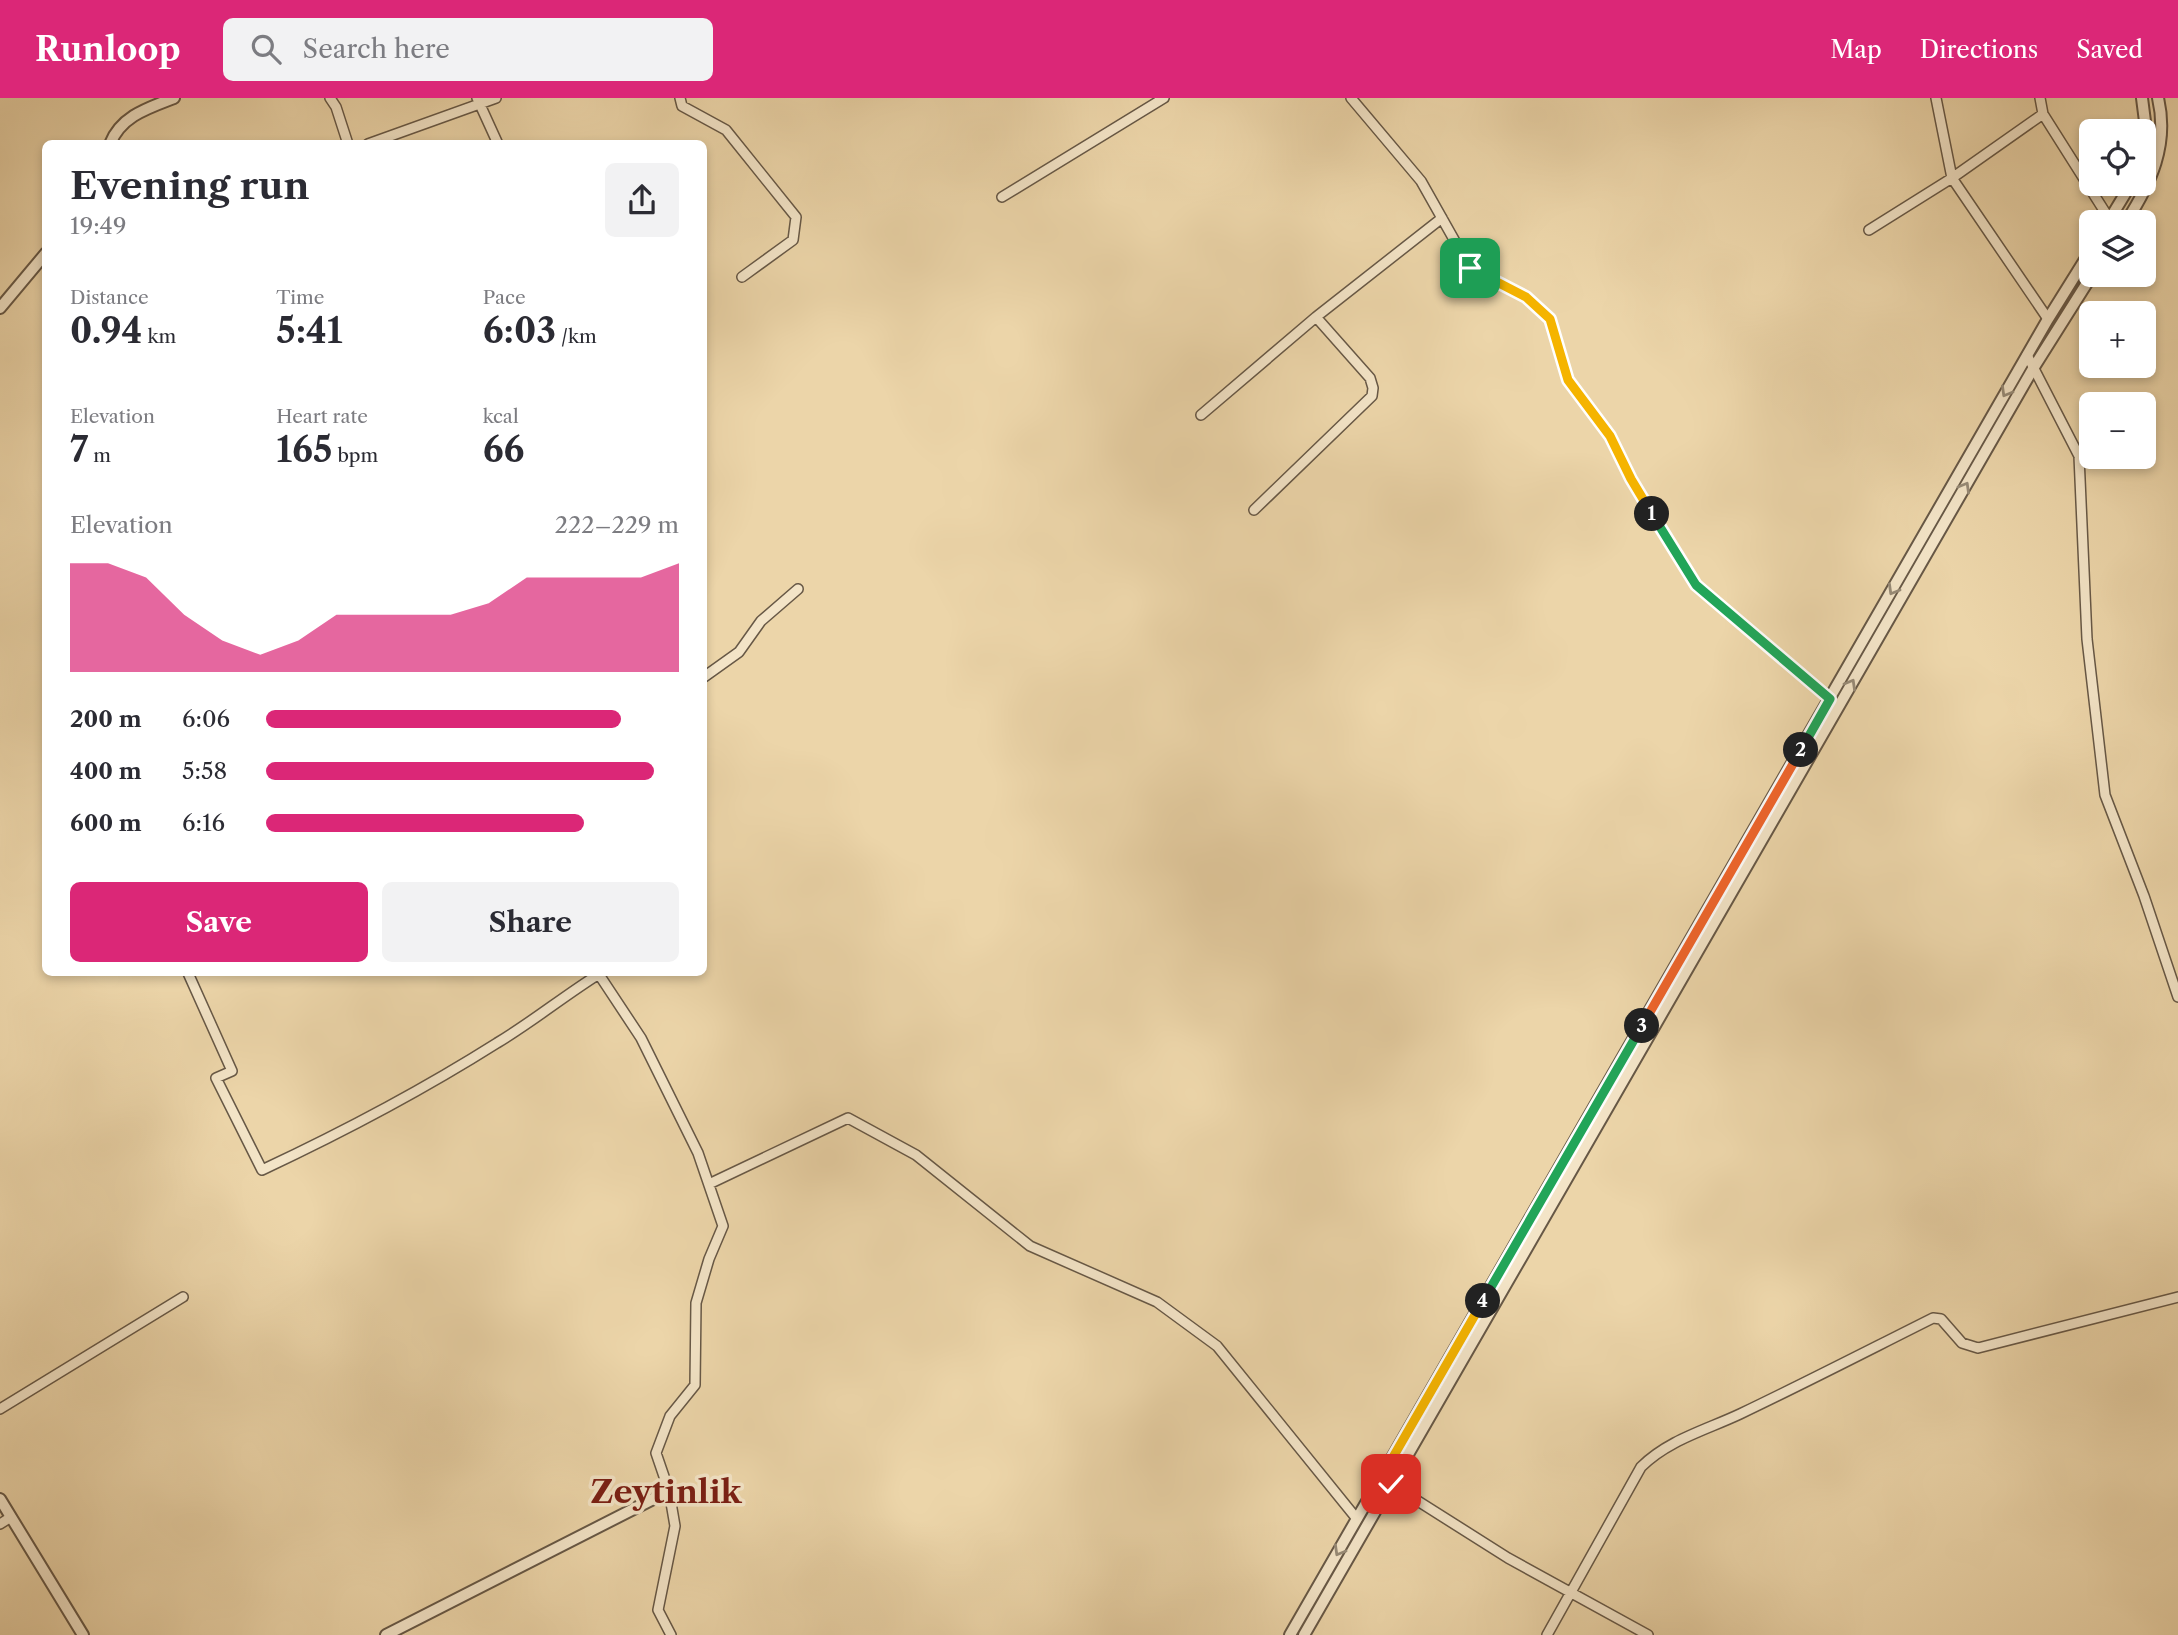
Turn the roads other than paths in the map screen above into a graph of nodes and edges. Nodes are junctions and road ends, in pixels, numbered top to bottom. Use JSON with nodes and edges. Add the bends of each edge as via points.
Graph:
{"nodes":[{"id":1,"x":174,"y":98,"type":"edge"},
{"id":2,"x":330,"y":98,"type":"edge"},
{"id":3,"x":496,"y":98,"type":"edge"},
{"id":4,"x":680,"y":98,"type":"edge"},
{"id":5,"x":1164,"y":98,"type":"edge"},
{"id":6,"x":1351,"y":98,"type":"edge"},
{"id":7,"x":1936,"y":98,"type":"edge"},
{"id":8,"x":2040,"y":98,"type":"edge"},
{"id":9,"x":2142,"y":98,"type":"edge"},
{"id":10,"x":2158,"y":98,"type":"edge"},
{"id":11,"x":479,"y":100,"type":"edge"},
{"id":12,"x":2043,"y":114,"type":"junction"},
{"id":13,"x":2145,"y":119,"type":"edge"},
{"id":14,"x":111,"y":140,"type":"edge"},
{"id":15,"x":346,"y":140,"type":"edge"},
{"id":16,"x":378,"y":140,"type":"edge"},
{"id":17,"x":496,"y":140,"type":"edge"},
{"id":18,"x":1952,"y":178,"type":"junction"},
{"id":19,"x":1002,"y":197,"type":"dead end"},
{"id":20,"x":2102,"y":210,"type":"edge"},
{"id":21,"x":2133,"y":210,"type":"edge"},
{"id":22,"x":1442,"y":218,"type":"junction"},
{"id":23,"x":1869,"y":230,"type":"dead end"},
{"id":24,"x":42,"y":258,"type":"edge"},
{"id":25,"x":2079,"y":269,"type":"edge"},
{"id":26,"x":743,"y":277,"type":"dead end"},
{"id":27,"x":2084,"y":287,"type":"edge"},
{"id":28,"x":0,"y":308,"type":"edge"},
{"id":29,"x":1316,"y":317,"type":"junction"},
{"id":30,"x":2048,"y":319,"type":"junction"},
{"id":31,"x":2027,"y":355,"type":"junction"},
{"id":32,"x":2034,"y":367,"type":"junction"},
{"id":33,"x":1201,"y":415,"type":"dead end"},
{"id":34,"x":1254,"y":510,"type":"dead end"},
{"id":35,"x":798,"y":589,"type":"dead end"},
{"id":36,"x":707,"y":675,"type":"edge"},
{"id":37,"x":1830,"y":699,"type":"junction"},
{"id":38,"x":189,"y":976,"type":"edge"},
{"id":39,"x":595,"y":976,"type":"edge"},
{"id":40,"x":599,"y":976,"type":"edge"},
{"id":41,"x":2178,"y":998,"type":"edge"},
{"id":42,"x":709,"y":1184,"type":"junction"},
{"id":43,"x":183,"y":1297,"type":"dead end"},
{"id":44,"x":2178,"y":1297,"type":"edge"},
{"id":45,"x":0,"y":1409,"type":"edge"},
{"id":46,"x":1381,"y":1478,"type":"junction"},
{"id":47,"x":1391,"y":1484,"type":"junction"},
{"id":48,"x":669,"y":1491,"type":"junction"},
{"id":49,"x":0,"y":1499,"type":"edge"},
{"id":50,"x":11,"y":1517,"type":"junction"},
{"id":51,"x":1357,"y":1519,"type":"junction"},
{"id":52,"x":0,"y":1524,"type":"edge"},
{"id":53,"x":1570,"y":1591,"type":"junction"},
{"id":54,"x":83,"y":1635,"type":"edge"},
{"id":55,"x":386,"y":1635,"type":"edge"},
{"id":56,"x":671,"y":1635,"type":"edge"},
{"id":57,"x":1290,"y":1635,"type":"edge"},
{"id":58,"x":1304,"y":1635,"type":"edge"},
{"id":59,"x":1547,"y":1635,"type":"edge"},
{"id":60,"x":1648,"y":1635,"type":"edge"}],
"edges":[{"from":1,"to":14,"type":"street","via":[[130,117]]},
{"from":2,"to":15,"type":"street"},
{"from":3,"to":11,"type":"street"},
{"from":4,"to":26,"type":"street","via":[[682,106],[726,130],[796,217],[793,240]]},
{"from":5,"to":19,"type":"street"},
{"from":6,"to":22,"type":"street","via":[[1421,181]]},
{"from":7,"to":18,"type":"street"},
{"from":8,"to":12,"type":"street"},
{"from":9,"to":13,"type":"street"},
{"from":10,"to":21,"type":"street","via":[[2163,130],[2157,161]]},
{"from":11,"to":16,"type":"street"},
{"from":11,"to":17,"type":"street"},
{"from":12,"to":18,"type":"street"},
{"from":12,"to":20,"type":"street"},
{"from":18,"to":23,"type":"street"},
{"from":18,"to":30,"type":"street"},
{"from":22,"to":29,"type":"street"},
{"from":22,"to":37,"type":"street","via":[[1470,268],[1526,297],[1550,319],[1568,380],[1610,436],[1696,585]]},
{"from":24,"to":28,"type":"street"},
{"from":25,"to":30,"type":"street"},
{"from":27,"to":32,"type":"street"},
{"from":29,"to":33,"type":"street"},
{"from":29,"to":34,"type":"street","via":[[1370,377],[1371,397]]},
{"from":30,"to":31,"type":"street"},
{"from":31,"to":32,"type":"street"},
{"from":31,"to":37,"type":"street","one_way":true},
{"from":32,"to":41,"type":"street","via":[[2078,456],[2087,639],[2105,795]]},
{"from":47,"to":32,"type":"street","one_way":true},
{"from":35,"to":36,"type":"street","via":[[761,621],[740,652]]},
{"from":37,"to":46,"type":"street"},
{"from":38,"to":39,"type":"street","via":[[232,1071],[216,1078],[262,1170],[396,1104],[500,1042]]},
{"from":40,"to":42,"type":"street","via":[[641,1038]]},
{"from":42,"to":48,"type":"street","via":[[723,1226],[696,1303],[695,1385],[670,1416],[656,1453]]},
{"from":42,"to":51,"type":"street","via":[[848,1118],[916,1155],[1030,1246],[1157,1302],[1217,1346]]},
{"from":43,"to":45,"type":"street"},
{"from":44,"to":53,"type":"street","via":[[1978,1348],[1962,1343],[1941,1319],[1933,1318],[1672,1444],[1641,1467]]},
{"from":46,"to":47,"type":"street"},
{"from":46,"to":51,"type":"street"},
{"from":47,"to":53,"type":"street"},
{"from":47,"to":58,"type":"street"},
{"from":48,"to":55,"type":"street"},
{"from":48,"to":56,"type":"street","via":[[675,1526],[658,1610]]},
{"from":49,"to":50,"type":"street"},
{"from":50,"to":52,"type":"street"},
{"from":50,"to":54,"type":"street"},
{"from":51,"to":57,"type":"street","one_way":true},
{"from":53,"to":59,"type":"street"},
{"from":53,"to":60,"type":"street"}]}
